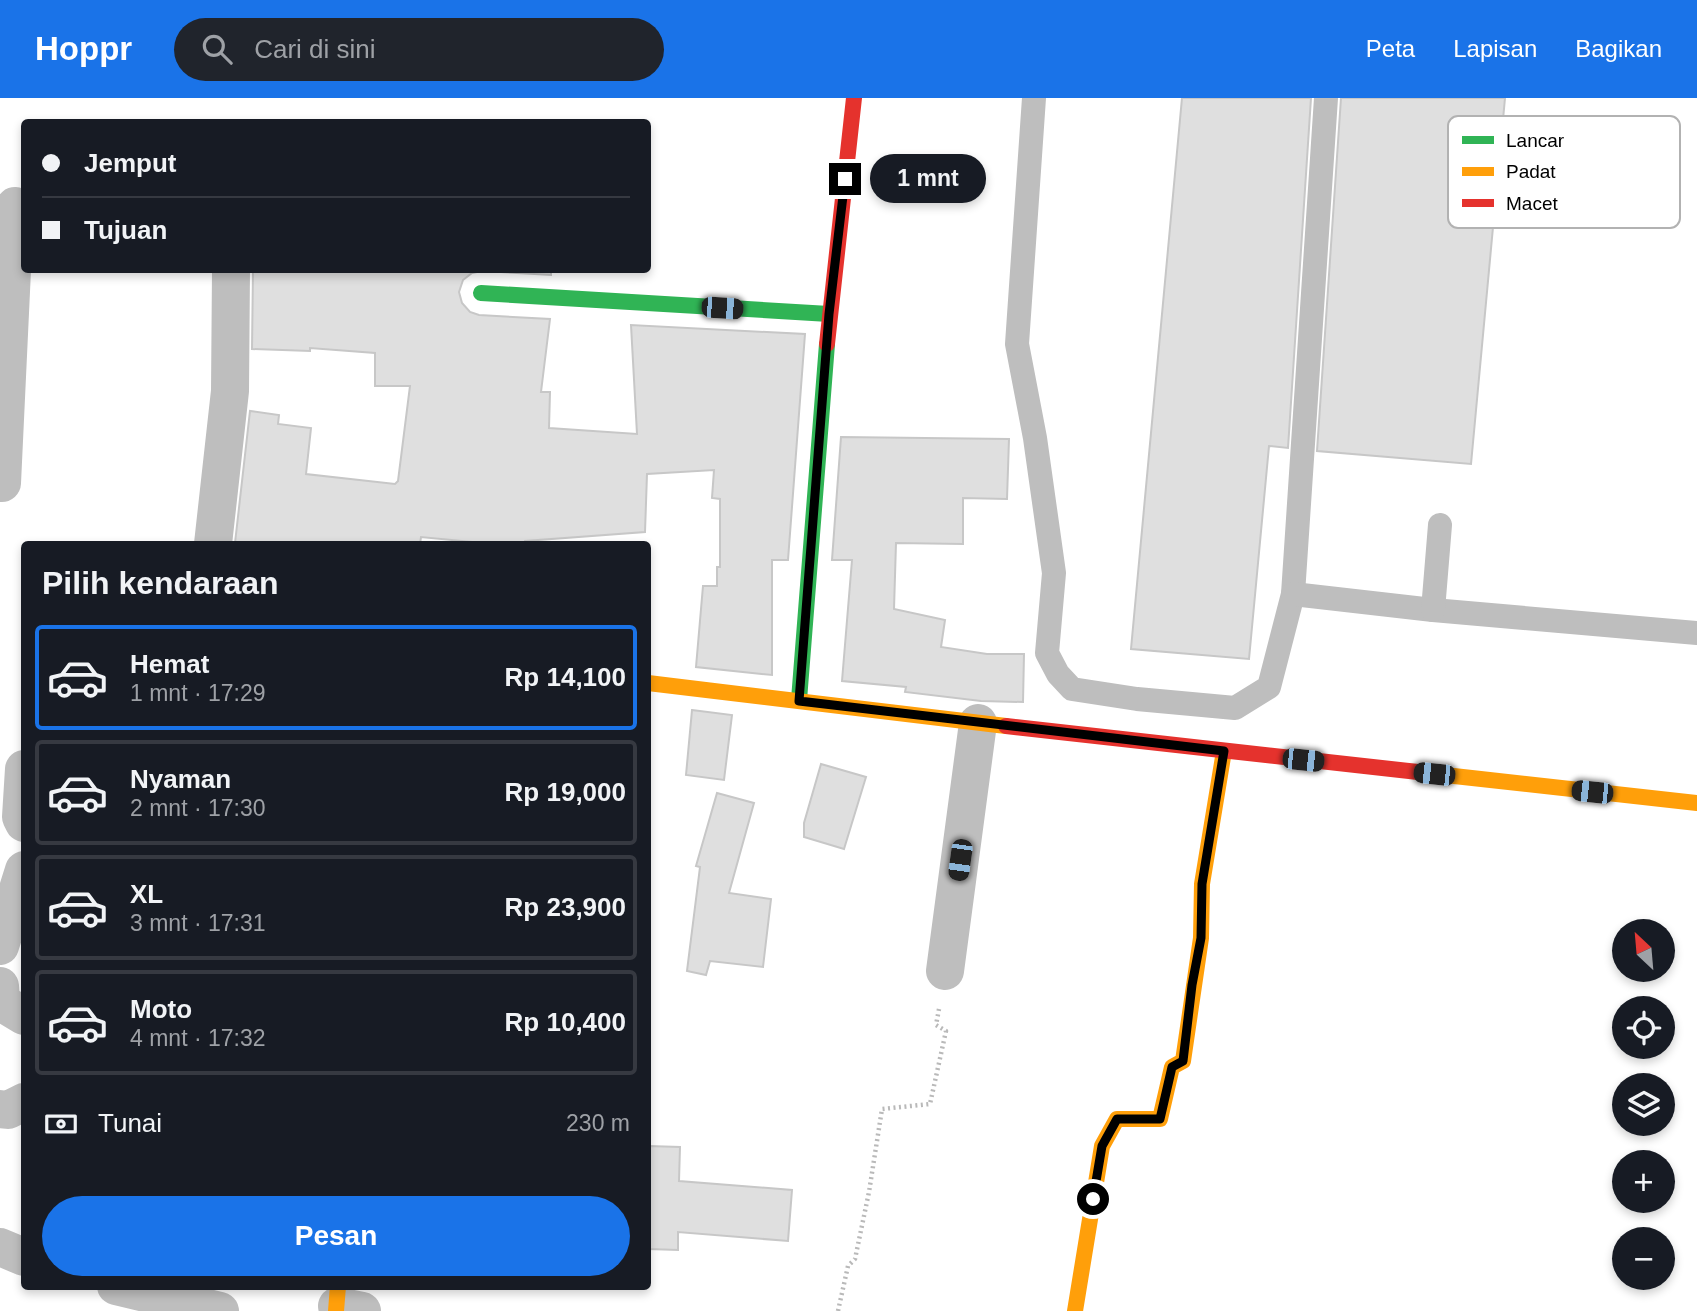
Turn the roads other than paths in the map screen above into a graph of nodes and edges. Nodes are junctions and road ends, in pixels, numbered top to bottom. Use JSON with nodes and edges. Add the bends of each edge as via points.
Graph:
{"nodes":[{"id":1,"x":854,"y":98,"type":"edge"},
{"id":2,"x":1034,"y":98,"type":"edge"},
{"id":3,"x":1326,"y":98,"type":"edge"},
{"id":4,"x":13,"y":206,"type":"edge"},
{"id":5,"x":231,"y":273,"type":"edge"},
{"id":6,"x":481,"y":293,"type":"dead end"},
{"id":7,"x":829,"y":314,"type":"junction"},
{"id":8,"x":2,"y":483,"type":"dead end"},
{"id":9,"x":1440,"y":526,"type":"dead end"},
{"id":10,"x":213,"y":541,"type":"edge"},
{"id":11,"x":1293,"y":594,"type":"junction"},
{"id":12,"x":1433,"y":610,"type":"junction"},
{"id":13,"x":1697,"y":633,"type":"edge"},
{"id":14,"x":651,"y":683,"type":"edge"},
{"id":15,"x":799,"y":701,"type":"junction"},
{"id":16,"x":978,"y":723,"type":"junction"},
{"id":17,"x":1224,"y":751,"type":"junction"},
{"id":18,"x":1697,"y":803,"type":"edge"},
{"id":19,"x":21,"y":880,"type":"edge"},
{"id":20,"x":0,"y":946,"type":"edge"},
{"id":21,"x":945,"y":971,"type":"road end"},
{"id":22,"x":0,"y":986,"type":"edge"},
{"id":23,"x":21,"y":1014,"type":"edge"},
{"id":24,"x":21,"y":1104,"type":"edge"},
{"id":25,"x":0,"y":1110,"type":"edge"},
{"id":26,"x":0,"y":1247,"type":"edge"},
{"id":27,"x":21,"y":1256,"type":"edge"},
{"id":28,"x":133,"y":1290,"type":"edge"},
{"id":29,"x":220,"y":1311,"type":"edge"},
{"id":30,"x":1075,"y":1311,"type":"edge"}],
"edges":[{"from":1,"to":7,"type":"street"},
{"from":2,"to":11,"type":"lane","via":[[1017,344],[1054,573],[1048,653],[1053,663],[1072,689],[1235,708],[1269,687]]},
{"from":3,"to":11,"type":"lane"},
{"from":4,"to":8,"type":"street"},
{"from":5,"to":10,"type":"street","via":[[230,391]]},
{"from":6,"to":7,"type":"street"},
{"from":7,"to":15,"type":"street"},
{"from":9,"to":12,"type":"lane"},
{"from":11,"to":12,"type":"lane"},
{"from":12,"to":13,"type":"lane"},
{"from":14,"to":15,"type":"street"},
{"from":15,"to":16,"type":"street"},
{"from":16,"to":17,"type":"street"},
{"from":16,"to":21,"type":"street"},
{"from":17,"to":18,"type":"street"},
{"from":17,"to":30,"type":"street","via":[[1202,884],[1201,938],[1183,1061],[1172,1067],[1160,1119],[1117,1119],[1102,1146]]},
{"from":19,"to":20,"type":"street"},
{"from":22,"to":23,"type":"street","via":[[1,1002]]},
{"from":24,"to":25,"type":"street"},
{"from":26,"to":27,"type":"street"},
{"from":28,"to":29,"type":"street"}]}
